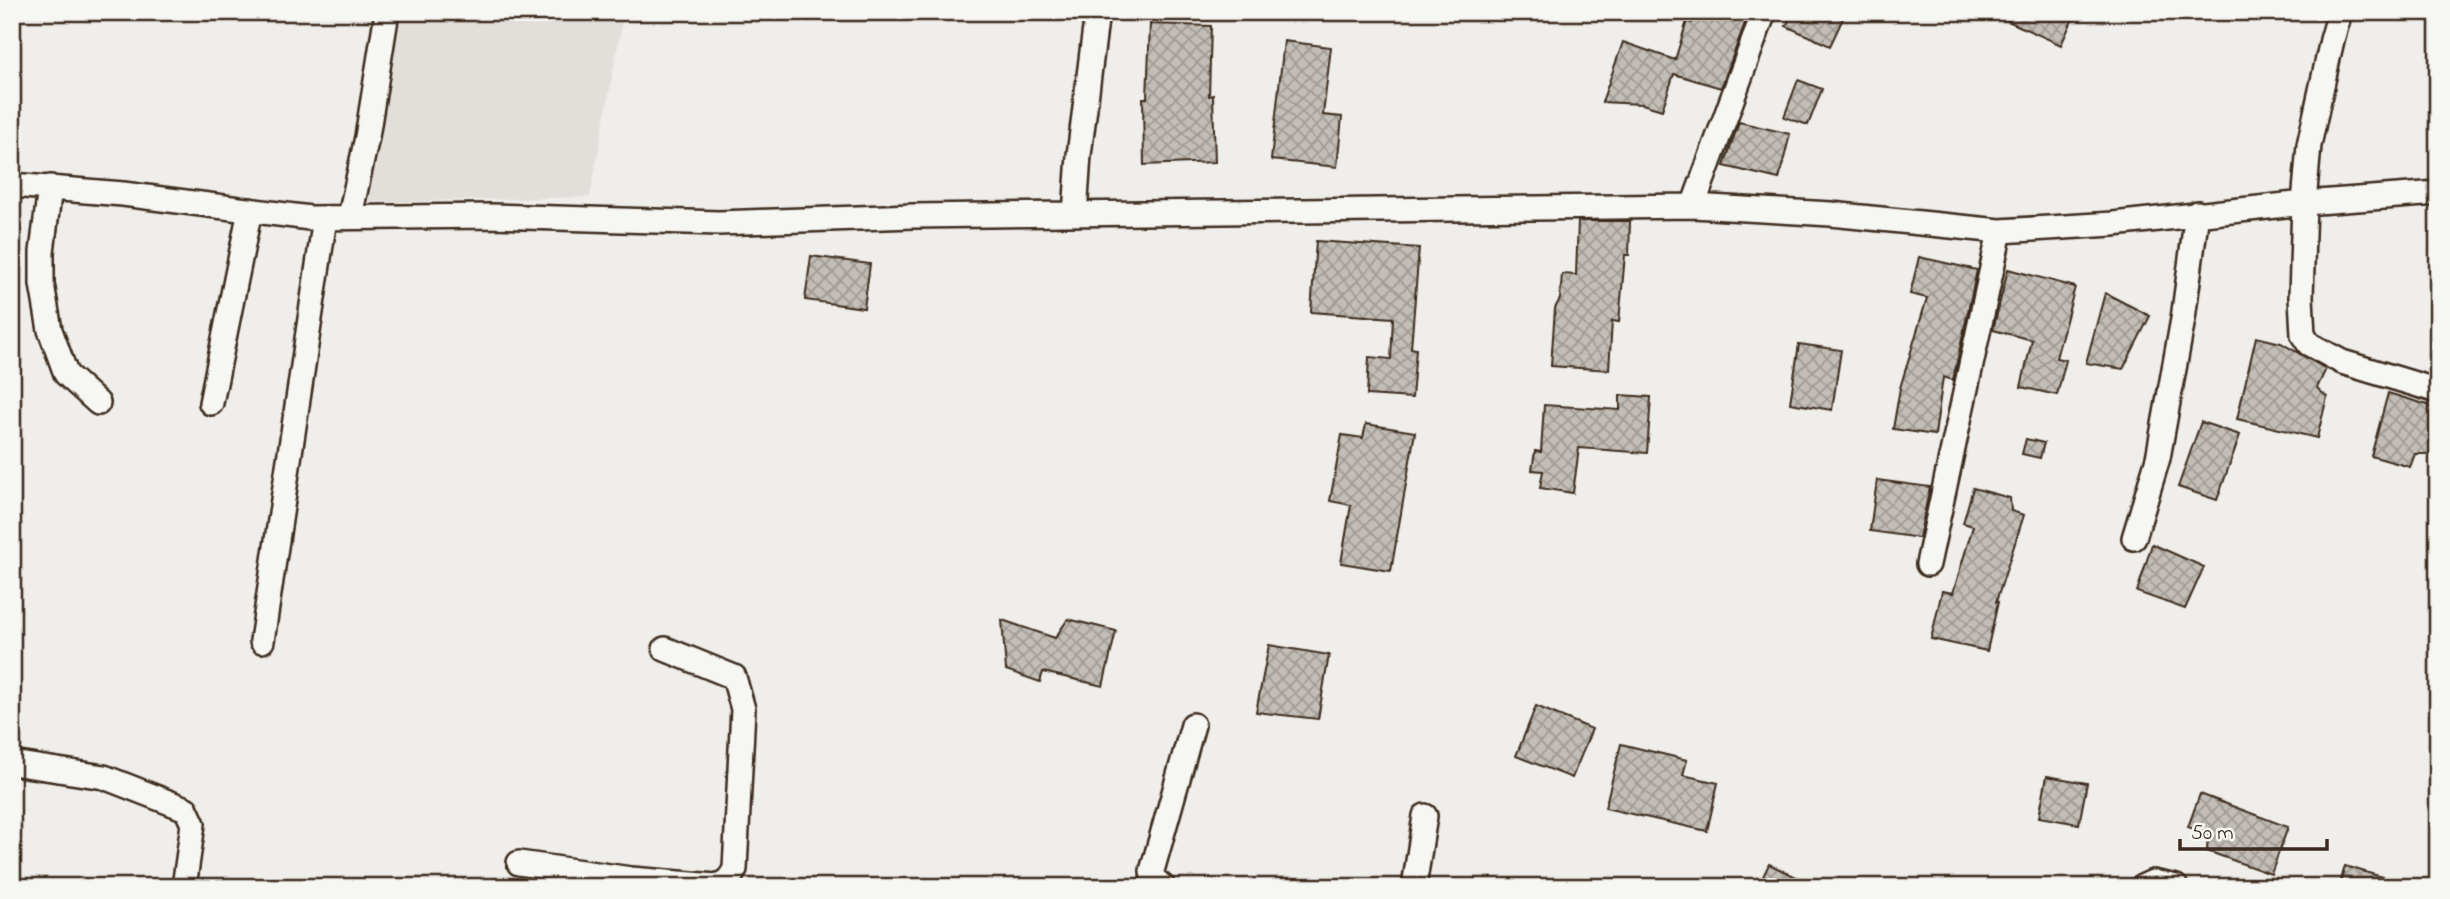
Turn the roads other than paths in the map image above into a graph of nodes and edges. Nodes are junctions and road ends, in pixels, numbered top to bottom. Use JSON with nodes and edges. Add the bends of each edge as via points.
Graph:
{"nodes":[{"id":1,"x":387,"y":12,"type":"edge"},
{"id":2,"x":1097,"y":12,"type":"edge"},
{"id":3,"x":1764,"y":12,"type":"edge"},
{"id":4,"x":2340,"y":12,"type":"edge"},
{"id":5,"x":12,"y":185,"type":"edge"},
{"id":6,"x":50,"y":187,"type":"junction"},
{"id":7,"x":2438,"y":193,"type":"edge"},
{"id":8,"x":2304,"y":203,"type":"junction"},
{"id":9,"x":1693,"y":206,"type":"junction"},
{"id":10,"x":250,"y":210,"type":"junction"},
{"id":11,"x":1075,"y":214,"type":"junction"},
{"id":12,"x":2197,"y":214,"type":"junction"},
{"id":13,"x":350,"y":216,"type":"junction"},
{"id":14,"x":325,"y":218,"type":"junction"},
{"id":15,"x":2000,"y":231,"type":"junction"},
{"id":16,"x":2438,"y":391,"type":"edge"},
{"id":17,"x":98,"y":403,"type":"dead end"},
{"id":18,"x":211,"y":403,"type":"dead end"},
{"id":19,"x":2134,"y":538,"type":"dead end"},
{"id":20,"x":1928,"y":564,"type":"dead end"},
{"id":21,"x":262,"y":640,"type":"dead end"},
{"id":22,"x":665,"y":649,"type":"dead end"},
{"id":23,"x":1193,"y":725,"type":"dead end"},
{"id":24,"x":12,"y":763,"type":"edge"},
{"id":25,"x":1425,"y":816,"type":"dead end"},
{"id":26,"x":519,"y":863,"type":"dead end"},
{"id":27,"x":630,"y":883,"type":"edge"},
{"id":28,"x":184,"y":887,"type":"edge"},
{"id":29,"x":1163,"y":887,"type":"edge"},
{"id":30,"x":1414,"y":887,"type":"edge"},
{"id":31,"x":2143,"y":887,"type":"edge"},
{"id":32,"x":2176,"y":887,"type":"edge"}],
"edges":[{"from":1,"to":13,"type":"street"},
{"from":2,"to":11,"type":"street"},
{"from":3,"to":9,"type":"street"},
{"from":4,"to":8,"type":"street","via":[[2309,145]]},
{"from":5,"to":6,"type":"street"},
{"from":6,"to":10,"type":"street"},
{"from":6,"to":17,"type":"street","via":[[41,252],[50,330],[66,374]]},
{"from":7,"to":8,"type":"street"},
{"from":8,"to":12,"type":"street"},
{"from":8,"to":16,"type":"street","via":[[2301,324],[2309,344],[2342,362]]},
{"from":9,"to":11,"type":"street"},
{"from":9,"to":15,"type":"street"},
{"from":10,"to":14,"type":"street"},
{"from":10,"to":18,"type":"street"},
{"from":11,"to":13,"type":"street","via":[[719,223]]},
{"from":12,"to":15,"type":"street"},
{"from":12,"to":19,"type":"street","via":[[2158,458]]},
{"from":13,"to":14,"type":"street"},
{"from":14,"to":21,"type":"street"},
{"from":15,"to":20,"type":"street"},
{"from":22,"to":27,"type":"street","via":[[734,677],[743,709],[736,869],[726,883],[716,886]]},
{"from":23,"to":29,"type":"street","via":[[1152,871]]},
{"from":24,"to":28,"type":"street","via":[[104,777],[186,809],[194,824]]},
{"from":25,"to":30,"type":"street"},
{"from":26,"to":27,"type":"street"},
{"from":31,"to":32,"type":"street","via":[[2153,882]]}]}
